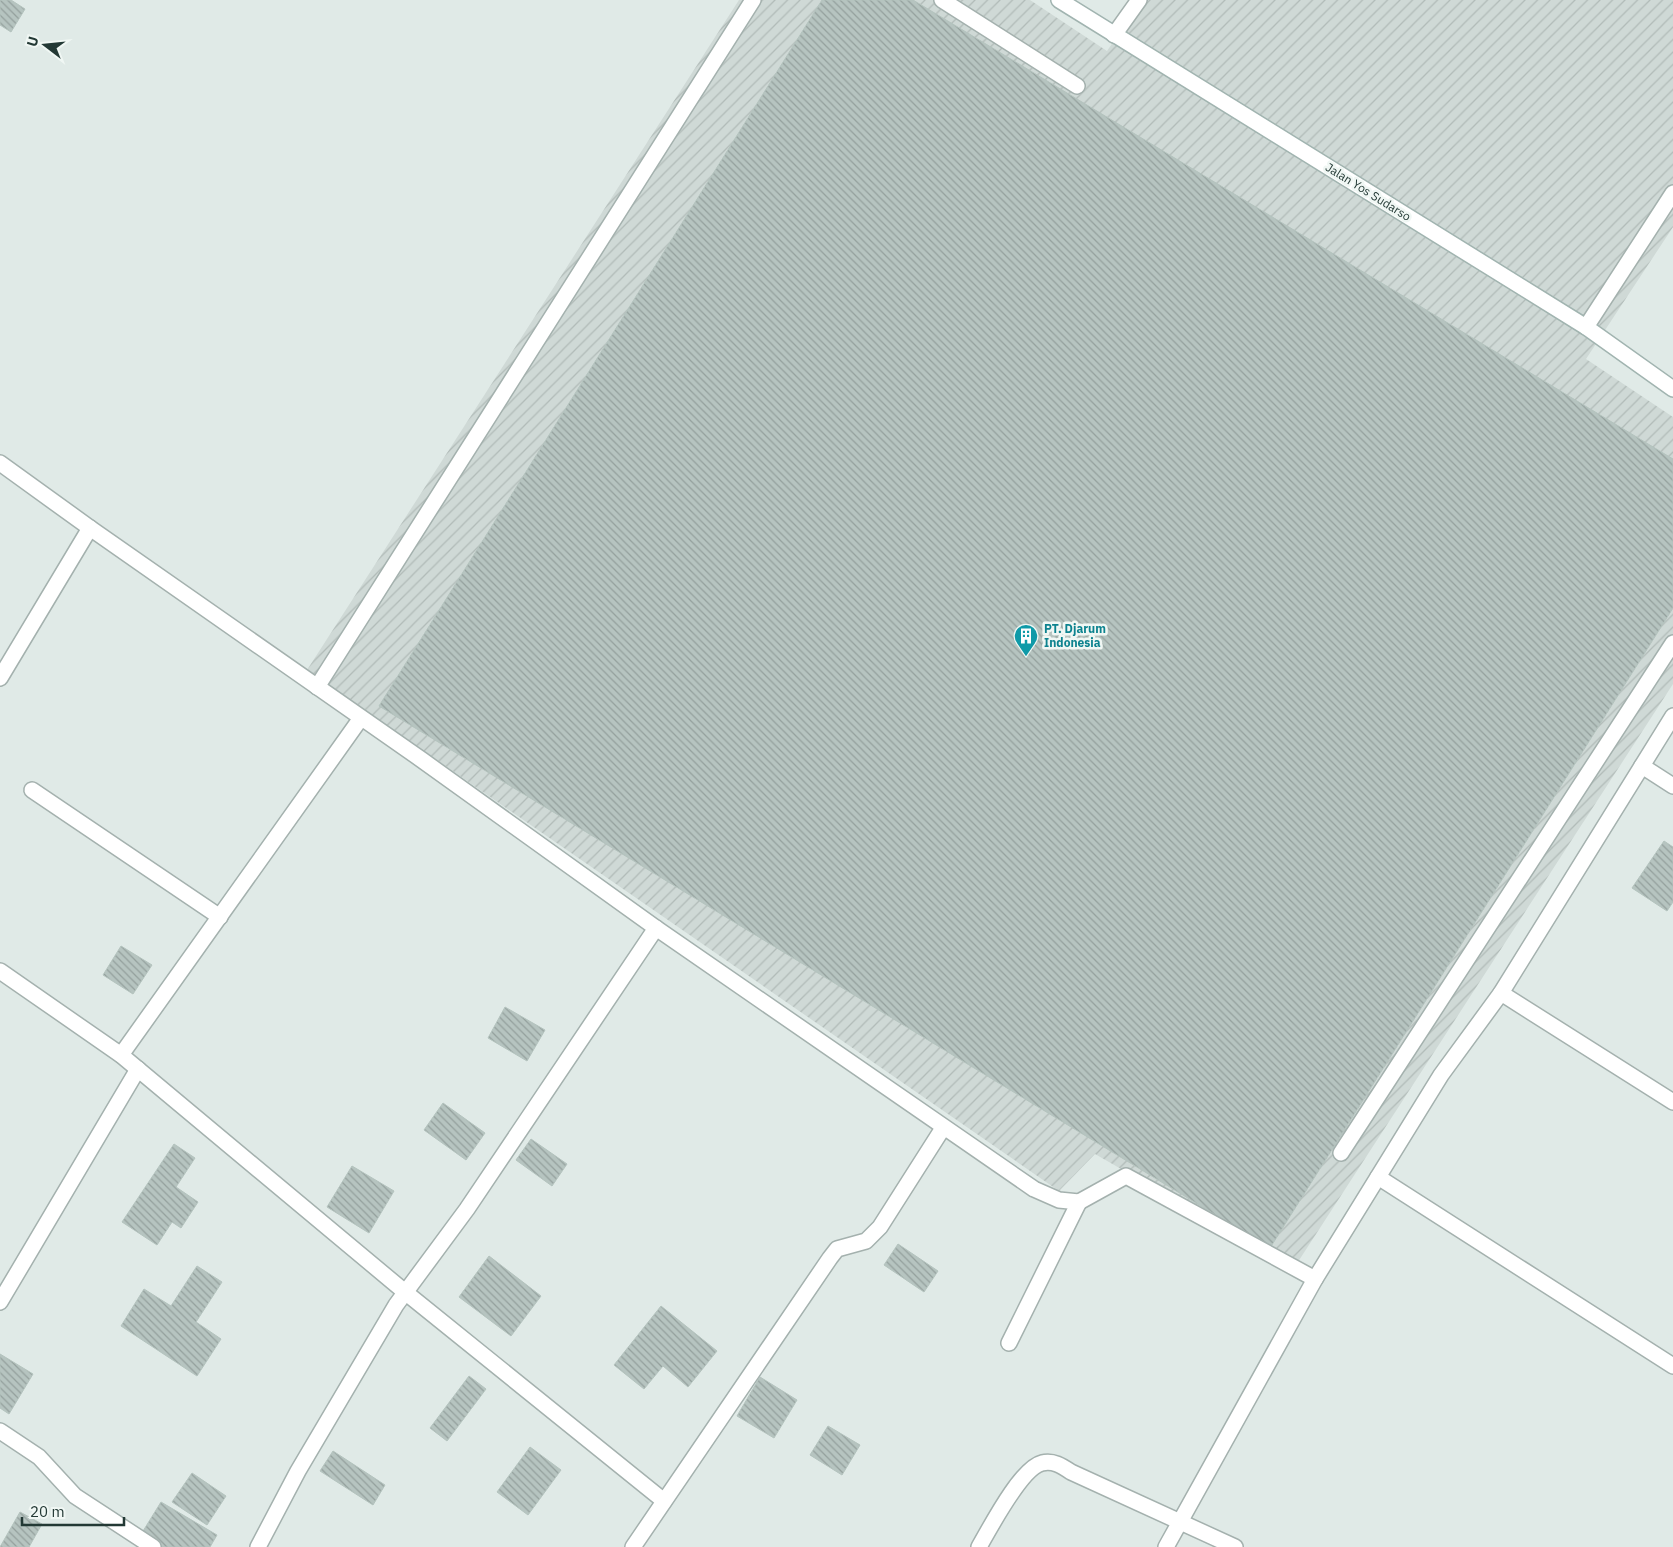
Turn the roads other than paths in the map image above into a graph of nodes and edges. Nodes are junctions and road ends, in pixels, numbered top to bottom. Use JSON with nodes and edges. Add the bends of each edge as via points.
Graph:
{"nodes":[{"id":1,"x":753,"y":0,"type":"edge"},
{"id":2,"x":942,"y":0,"type":"edge"},
{"id":3,"x":1059,"y":0,"type":"edge"},
{"id":4,"x":1138,"y":0,"type":"edge"},
{"id":5,"x":1114,"y":35,"type":"junction"},
{"id":6,"x":1077,"y":86,"type":"dead end"},
{"id":7,"x":1673,"y":193,"type":"edge"},
{"id":8,"x":1586,"y":327,"type":"junction"},
{"id":9,"x":1673,"y":389,"type":"edge"},
{"id":10,"x":0,"y":463,"type":"edge"},
{"id":11,"x":90,"y":528,"type":"junction"},
{"id":12,"x":1673,"y":643,"type":"edge"},
{"id":13,"x":0,"y":678,"type":"edge"},
{"id":14,"x":317,"y":687,"type":"junction"},
{"id":15,"x":1673,"y":716,"type":"edge"},
{"id":16,"x":361,"y":718,"type":"junction"},
{"id":17,"x":1642,"y":766,"type":"junction"},
{"id":18,"x":1673,"y":786,"type":"edge"},
{"id":19,"x":32,"y":790,"type":"dead end"},
{"id":20,"x":220,"y":917,"type":"junction"},
{"id":21,"x":656,"y":928,"type":"junction"},
{"id":22,"x":0,"y":971,"type":"edge"},
{"id":23,"x":1501,"y":993,"type":"junction"},
{"id":24,"x":121,"y":1055,"type":"junction"},
{"id":25,"x":138,"y":1069,"type":"junction"},
{"id":26,"x":1673,"y":1102,"type":"edge"},
{"id":27,"x":944,"y":1128,"type":"junction"},
{"id":28,"x":1342,"y":1152,"type":"dead end"},
{"id":29,"x":1378,"y":1177,"type":"junction"},
{"id":30,"x":1079,"y":1202,"type":"junction"},
{"id":31,"x":1315,"y":1279,"type":"junction"},
{"id":32,"x":405,"y":1292,"type":"junction"},
{"id":33,"x":0,"y":1302,"type":"edge"},
{"id":34,"x":1009,"y":1343,"type":"dead end"},
{"id":35,"x":1673,"y":1366,"type":"edge"},
{"id":36,"x":0,"y":1431,"type":"edge"},
{"id":37,"x":664,"y":1501,"type":"junction"},
{"id":38,"x":1181,"y":1522,"type":"junction"},
{"id":39,"x":153,"y":1547,"type":"edge"},
{"id":40,"x":258,"y":1547,"type":"edge"},
{"id":41,"x":633,"y":1547,"type":"edge"},
{"id":42,"x":979,"y":1547,"type":"edge"},
{"id":43,"x":1166,"y":1547,"type":"edge"},
{"id":44,"x":1235,"y":1547,"type":"edge"}],
"edges":[{"from":1,"to":14,"type":"street"},
{"from":2,"to":6,"type":"street"},
{"from":3,"to":5,"type":"street","name":"Jalan Yos Sudarso"},
{"from":4,"to":5,"type":"street"},
{"from":5,"to":8,"type":"street","name":"Jalan Yos Sudarso"},
{"from":7,"to":8,"type":"street"},
{"from":8,"to":9,"type":"street","name":"Jalan Yos Sudarso"},
{"from":10,"to":11,"type":"street"},
{"from":11,"to":13,"type":"street"},
{"from":11,"to":14,"type":"street"},
{"from":12,"to":28,"type":"street"},
{"from":14,"to":16,"type":"street"},
{"from":15,"to":17,"type":"street"},
{"from":16,"to":20,"type":"street"},
{"from":16,"to":21,"type":"street"},
{"from":17,"to":18,"type":"street"},
{"from":17,"to":23,"type":"street"},
{"from":19,"to":20,"type":"street"},
{"from":20,"to":24,"type":"street"},
{"from":21,"to":27,"type":"street"},
{"from":21,"to":32,"type":"street","via":[[467,1209]]},
{"from":22,"to":24,"type":"street"},
{"from":23,"to":26,"type":"street"},
{"from":23,"to":29,"type":"street","via":[[1441,1075]]},
{"from":24,"to":25,"type":"street"},
{"from":25,"to":32,"type":"street"},
{"from":25,"to":33,"type":"street"},
{"from":27,"to":30,"type":"street","via":[[1034,1189],[1059,1200]]},
{"from":27,"to":37,"type":"street","via":[[880,1227],[866,1241],[837,1249],[830,1258]]},
{"from":29,"to":31,"type":"street"},
{"from":29,"to":35,"type":"street"},
{"from":30,"to":31,"type":"street","via":[[1126,1176]]},
{"from":30,"to":34,"type":"street"},
{"from":31,"to":38,"type":"street"},
{"from":32,"to":37,"type":"street"},
{"from":32,"to":40,"type":"street","via":[[298,1471]]},
{"from":36,"to":39,"type":"street","via":[[39,1457],[75,1496]]},
{"from":37,"to":41,"type":"street"},
{"from":38,"to":42,"type":"street","via":[[1058,1464],[1043,1462],[1025,1476]]},
{"from":38,"to":43,"type":"street"},
{"from":38,"to":44,"type":"street"}]}
